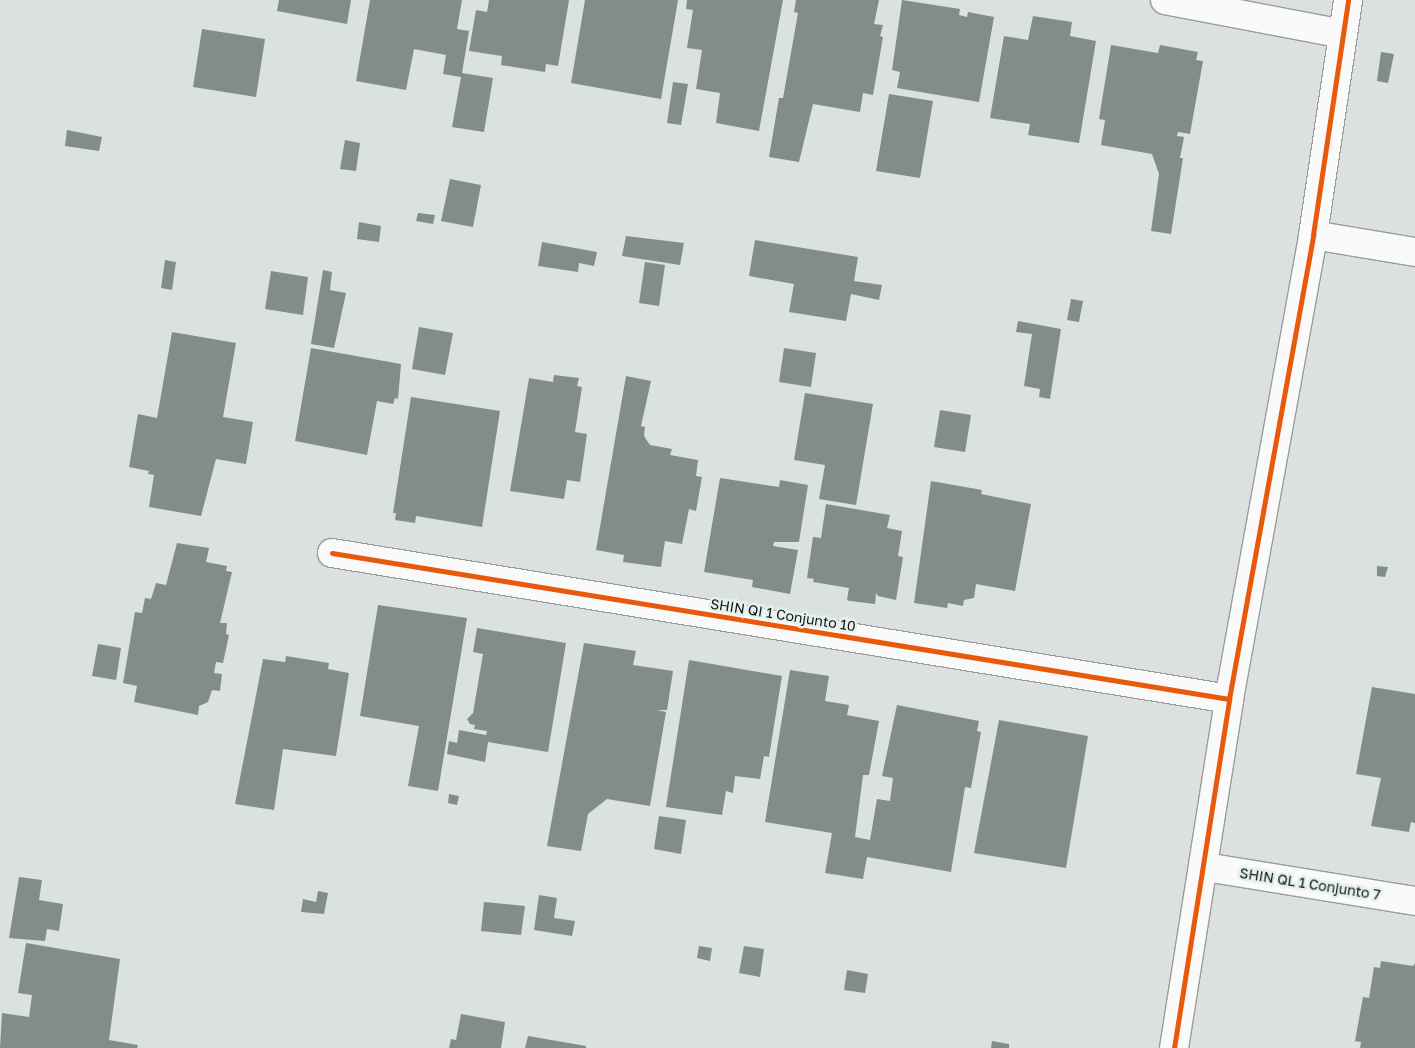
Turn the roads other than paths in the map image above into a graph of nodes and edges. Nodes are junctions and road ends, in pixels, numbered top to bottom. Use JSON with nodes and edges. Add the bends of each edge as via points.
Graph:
{"nodes":[{"id":1,"x":1165,"y":0,"type":"edge"},
{"id":2,"x":1348,"y":0,"type":"edge"},
{"id":3,"x":1343,"y":34,"type":"junction"},
{"id":4,"x":1313,"y":235,"type":"junction"},
{"id":5,"x":1415,"y":252,"type":"edge"},
{"id":6,"x":332,"y":553,"type":"dead end"},
{"id":7,"x":1230,"y":699,"type":"junction"},
{"id":8,"x":1205,"y":867,"type":"junction"},
{"id":9,"x":1415,"y":902,"type":"edge"},
{"id":10,"x":1174,"y":1048,"type":"edge"}],
"edges":[{"from":1,"to":3,"type":"street"},
{"from":2,"to":3,"type":"street"},
{"from":3,"to":4,"type":"street"},
{"from":4,"to":5,"type":"street"},
{"from":4,"to":7,"type":"street"},
{"from":6,"to":7,"type":"street","name":"SHIN QI 1 Conjunto 10"},
{"from":7,"to":8,"type":"street"},
{"from":8,"to":9,"type":"street","name":"SHIN QL 1 Conjunto 7"},
{"from":8,"to":10,"type":"street"}]}
